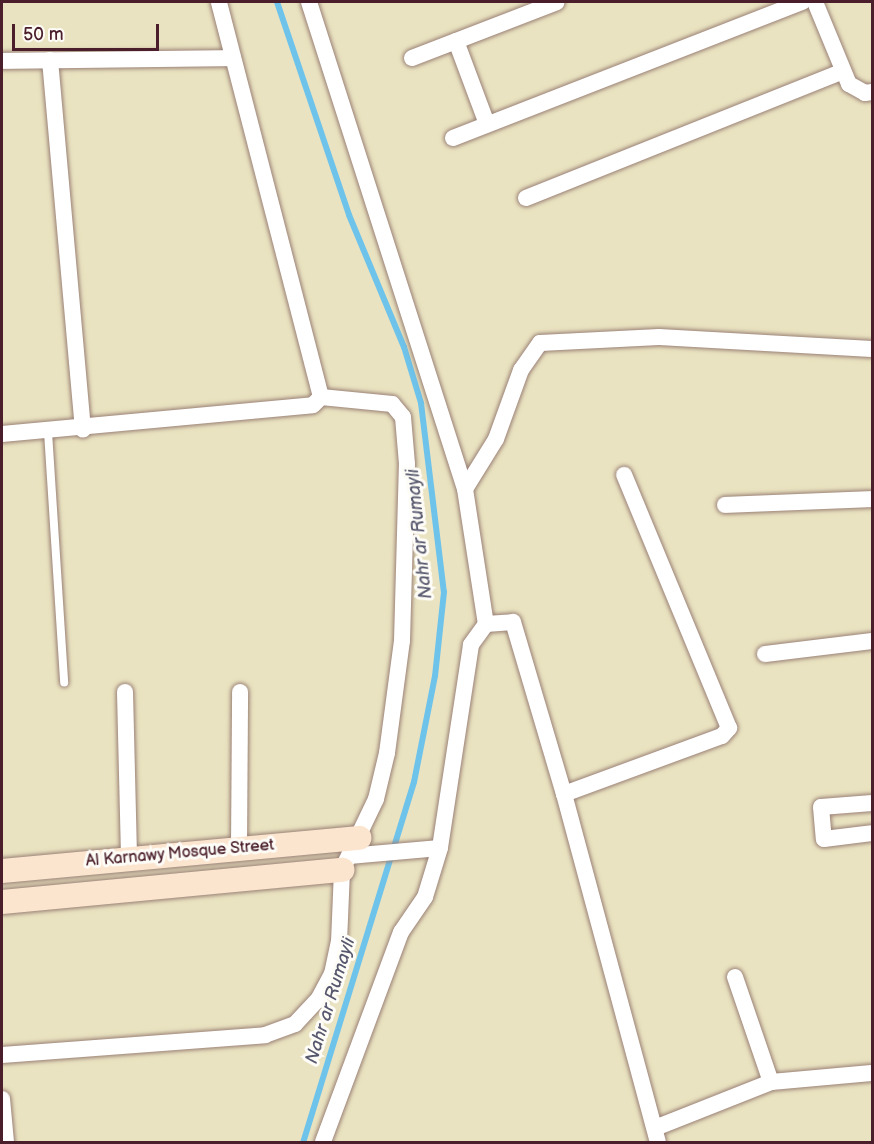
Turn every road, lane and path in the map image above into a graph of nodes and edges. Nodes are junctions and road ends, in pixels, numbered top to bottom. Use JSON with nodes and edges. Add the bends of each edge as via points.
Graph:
{"nodes":[{"id":1,"x":219,"y":2,"type":"edge"},
{"id":2,"x":309,"y":2,"type":"edge"},
{"id":3,"x":557,"y":2,"type":"edge"},
{"id":4,"x":802,"y":2,"type":"edge"},
{"id":5,"x":815,"y":2,"type":"edge"},
{"id":6,"x":456,"y":41,"type":"junction"},
{"id":7,"x":233,"y":58,"type":"junction"},
{"id":8,"x":412,"y":58,"type":"dead end"},
{"id":9,"x":51,"y":60,"type":"junction"},
{"id":10,"x":2,"y":61,"type":"edge"},
{"id":11,"x":843,"y":71,"type":"junction"},
{"id":12,"x":873,"y":92,"type":"edge"},
{"id":13,"x":487,"y":124,"type":"junction"},
{"id":14,"x":453,"y":138,"type":"dead end"},
{"id":15,"x":526,"y":198,"type":"dead end"},
{"id":16,"x":873,"y":349,"type":"edge"},
{"id":17,"x":321,"y":397,"type":"junction"},
{"id":18,"x":83,"y":430,"type":"junction"},
{"id":19,"x":48,"y":432,"type":"junction"},
{"id":20,"x":2,"y":435,"type":"edge"},
{"id":21,"x":624,"y":476,"type":"dead end"},
{"id":22,"x":465,"y":489,"type":"junction"},
{"id":23,"x":873,"y":499,"type":"edge"},
{"id":24,"x":725,"y":505,"type":"dead end"},
{"id":25,"x":486,"y":624,"type":"junction"},
{"id":26,"x":873,"y":641,"type":"edge"},
{"id":27,"x":765,"y":654,"type":"dead end"},
{"id":28,"x":64,"y":682,"type":"dead end"},
{"id":29,"x":125,"y":692,"type":"dead end"},
{"id":30,"x":240,"y":692,"type":"dead end"},
{"id":31,"x":564,"y":794,"type":"junction"},
{"id":32,"x":873,"y":803,"type":"edge"},
{"id":33,"x":873,"y":833,"type":"edge"},
{"id":34,"x":440,"y":848,"type":"junction"},
{"id":35,"x":239,"y":849,"type":"junction"},
{"id":36,"x":350,"y":855,"type":"junction"},
{"id":37,"x":129,"y":859,"type":"junction"},
{"id":38,"x":2,"y":871,"type":"edge"},
{"id":39,"x":2,"y":902,"type":"edge"},
{"id":40,"x":735,"y":978,"type":"dead end"},
{"id":41,"x":2,"y":1055,"type":"edge"},
{"id":42,"x":873,"y":1073,"type":"edge"},
{"id":43,"x":771,"y":1082,"type":"junction"},
{"id":44,"x":2,"y":1100,"type":"edge"},
{"id":45,"x":656,"y":1135,"type":"edge"},
{"id":46,"x":6,"y":1143,"type":"edge"},
{"id":47,"x":323,"y":1143,"type":"edge"}],
"edges":[{"from":1,"to":7,"type":"street"},
{"from":2,"to":22,"type":"street"},
{"from":3,"to":6,"type":"street"},
{"from":4,"to":13,"type":"street"},
{"from":5,"to":11,"type":"street"},
{"from":6,"to":8,"type":"street"},
{"from":6,"to":13,"type":"street"},
{"from":7,"to":9,"type":"street"},
{"from":7,"to":17,"type":"street"},
{"from":9,"to":10,"type":"street"},
{"from":9,"to":18,"type":"street"},
{"from":11,"to":12,"type":"street","via":[[849,84],[865,93]]},
{"from":11,"to":15,"type":"street"},
{"from":13,"to":14,"type":"street"},
{"from":16,"to":22,"type":"street","via":[[659,337],[540,344],[521,370],[496,439]]},
{"from":17,"to":18,"type":"street","via":[[313,405]]},
{"from":17,"to":36,"type":"street","via":[[384,401],[398,410],[404,425],[407,464],[402,641],[383,776]]},
{"from":18,"to":19,"type":"street"},
{"from":19,"to":20,"type":"street"},
{"from":19,"to":28,"type":"lane"},
{"from":21,"to":31,"type":"street","via":[[729,728],[722,736]]},
{"from":22,"to":25,"type":"street"},
{"from":23,"to":24,"type":"street"},
{"from":25,"to":31,"type":"street","via":[[513,622]]},
{"from":25,"to":34,"type":"street","via":[[471,645]]},
{"from":26,"to":27,"type":"street"},
{"from":29,"to":37,"type":"street"},
{"from":30,"to":35,"type":"street"},
{"from":31,"to":45,"type":"street"},
{"from":32,"to":33,"type":"street","via":[[821,807],[824,839]]},
{"from":34,"to":36,"type":"street"},
{"from":34,"to":47,"type":"street","via":[[425,897],[401,932]]},
{"from":35,"to":36,"type":"main road","name":"Al Karnawy Mosque Street"},
{"from":35,"to":37,"type":"main road","name":"Al Karnawy Mosque Street"},
{"from":36,"to":39,"type":"main road","name":"Al Karnawy Mosque Street"},
{"from":36,"to":41,"type":"street","via":[[332,974],[320,998],[295,1024],[265,1035]]},
{"from":37,"to":38,"type":"main road","name":"Al Karnawy Mosque Street"},
{"from":40,"to":43,"type":"street"},
{"from":42,"to":43,"type":"street"},
{"from":43,"to":45,"type":"street"},
{"from":44,"to":46,"type":"street"}]}
